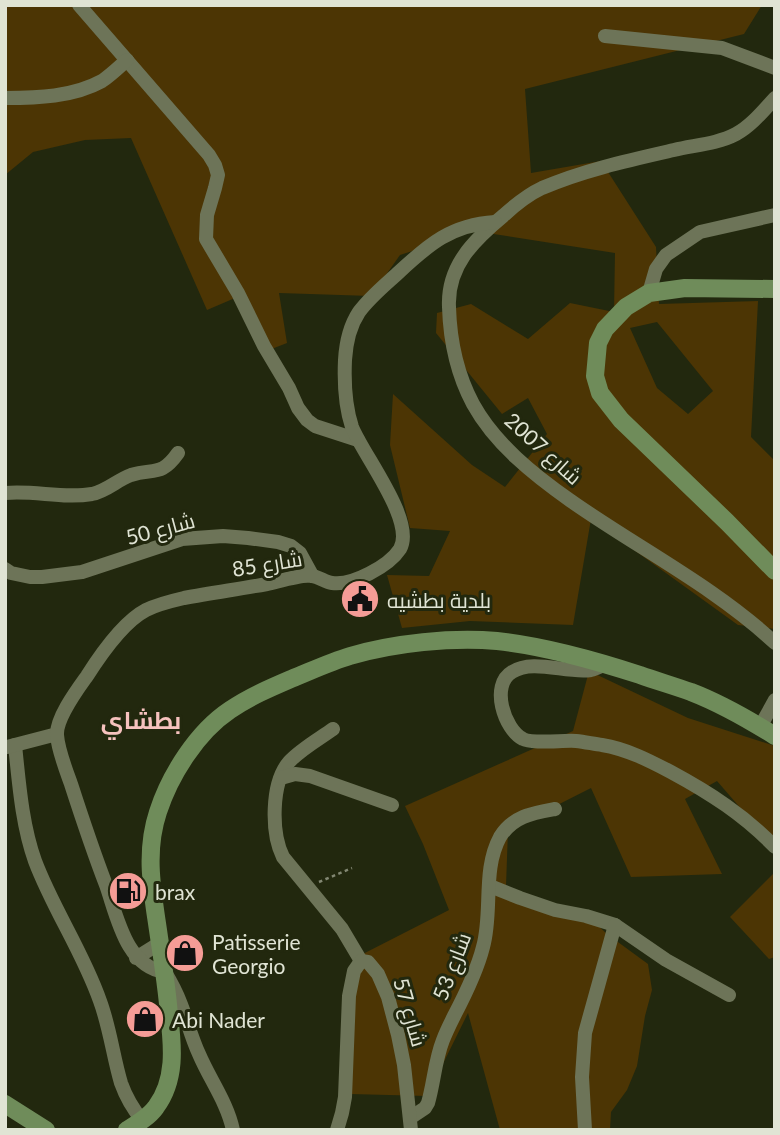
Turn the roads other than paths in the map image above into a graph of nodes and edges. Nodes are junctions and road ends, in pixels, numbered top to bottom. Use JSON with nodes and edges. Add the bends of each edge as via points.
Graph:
{"nodes":[{"id":1,"x":79,"y":5,"type":"edge"},
{"id":2,"x":605,"y":36,"type":"dead end"},
{"id":3,"x":127,"y":60,"type":"junction"},
{"id":4,"x":775,"y":68,"type":"edge"},
{"id":5,"x":5,"y":98,"type":"edge"},
{"id":6,"x":775,"y":99,"type":"edge"},
{"id":7,"x":775,"y":215,"type":"edge"},
{"id":8,"x":495,"y":222,"type":"junction"},
{"id":9,"x":775,"y":289,"type":"edge"},
{"id":10,"x":649,"y":293,"type":"junction"},
{"id":11,"x":358,"y":440,"type":"junction"},
{"id":12,"x":178,"y":453,"type":"dead end"},
{"id":13,"x":5,"y":493,"type":"edge"},
{"id":14,"x":5,"y":569,"type":"edge"},
{"id":15,"x":775,"y":571,"type":"edge"},
{"id":16,"x":312,"y":575,"type":"junction"},
{"id":17,"x":775,"y":643,"type":"edge"},
{"id":18,"x":606,"y":664,"type":"junction"},
{"id":19,"x":775,"y":700,"type":"edge"},
{"id":20,"x":333,"y":729,"type":"dead end"},
{"id":21,"x":767,"y":731,"type":"edge"},
{"id":22,"x":57,"y":734,"type":"junction"},
{"id":23,"x":10,"y":746,"type":"edge"},
{"id":24,"x":281,"y":778,"type":"junction"},
{"id":25,"x":392,"y":805,"type":"dead end"},
{"id":26,"x":555,"y":809,"type":"dead end"},
{"id":27,"x":775,"y":847,"type":"edge"},
{"id":28,"x":490,"y":886,"type":"junction"},
{"id":29,"x":615,"y":925,"type":"junction"},
{"id":30,"x":160,"y":943,"type":"junction"},
{"id":31,"x":136,"y":958,"type":"junction"},
{"id":32,"x":360,"y":961,"type":"junction"},
{"id":33,"x":165,"y":972,"type":"junction"},
{"id":34,"x":729,"y":995,"type":"dead end"},
{"id":35,"x":5,"y":1104,"type":"edge"},
{"id":36,"x":410,"y":1124,"type":"edge"},
{"id":37,"x":134,"y":1125,"type":"edge"},
{"id":38,"x":46,"y":1130,"type":"edge"},
{"id":39,"x":233,"y":1130,"type":"edge"},
{"id":40,"x":337,"y":1130,"type":"edge"},
{"id":41,"x":585,"y":1130,"type":"edge"}],
"edges":[{"from":1,"to":3,"type":"street"},
{"from":2,"to":4,"type":"street","via":[[722,48]]},
{"from":3,"to":5,"type":"street","via":[[100,82],[79,90]]},
{"from":3,"to":11,"type":"street","via":[[215,165],[218,175],[206,239],[298,408],[315,426]]},
{"from":6,"to":8,"type":"street","name":"شارع 2007","via":[[747,127],[724,140],[621,162],[541,188]]},
{"from":7,"to":10,"type":"street","via":[[700,232],[666,254]]},
{"from":8,"to":11,"type":"street","name":"شارع 85","via":[[452,231],[435,240],[358,313],[346,342],[344,373],[347,406]]},
{"from":8,"to":17,"type":"street","name":"شارع 2007","via":[[467,249],[448,296],[458,369],[474,405],[500,440],[547,483],[738,612]]},
{"from":9,"to":10,"type":"main road","via":[[685,288]]},
{"from":10,"to":15,"type":"main road","via":[[615,317],[598,343],[595,376],[600,393],[621,420]]},
{"from":11,"to":16,"type":"street","name":"شارع 85","via":[[399,515],[402,545],[386,563],[355,579],[331,583]]},
{"from":12,"to":13,"type":"street","via":[[160,470],[128,477],[92,494]]},
{"from":14,"to":16,"type":"street","name":"شارع 50","via":[[30,577],[82,572],[182,539],[222,537],[291,546]]},
{"from":16,"to":22,"type":"street","name":"شارع 85","via":[[161,604],[135,617],[91,669],[69,702]]},
{"from":18,"to":21,"type":"main road","via":[[692,692]]},
{"from":18,"to":27,"type":"street","via":[[590,670],[528,667],[509,673],[500,685],[500,700],[514,733],[526,741],[613,747],[651,762],[732,809]]},
{"from":18,"to":30,"type":"main road","via":[[496,641],[429,643],[348,657],[237,705],[194,745],[159,809],[150,875]]},
{"from":19,"to":21,"type":"street"},
{"from":20,"to":24,"type":"street","via":[[289,762]]},
{"from":22,"to":23,"type":"street"},
{"from":22,"to":31,"type":"street","via":[[94,854]]},
{"from":23,"to":37,"type":"street","via":[[30,848],[99,997]]},
{"from":24,"to":25,"type":"street","via":[[310,776]]},
{"from":24,"to":32,"type":"street","name":"شارع 57","via":[[274,816],[278,847],[342,929]]},
{"from":26,"to":28,"type":"street","name":"شارع 53","via":[[528,814],[508,827],[496,849]]},
{"from":28,"to":29,"type":"street","via":[[555,910]]},
{"from":28,"to":36,"type":"street","name":"شارع 53","via":[[482,951],[443,1040],[428,1103]]},
{"from":29,"to":34,"type":"street"},
{"from":29,"to":41,"type":"street","via":[[585,1033]]},
{"from":30,"to":31,"type":"street"},
{"from":30,"to":33,"type":"main road"},
{"from":31,"to":33,"type":"street"},
{"from":32,"to":36,"type":"street","name":"شارع 57","via":[[368,962],[378,974],[388,997],[402,1055]]},
{"from":32,"to":40,"type":"street","via":[[349,996],[345,1097]]},
{"from":33,"to":37,"type":"main road","via":[[172,1065],[156,1107]]},
{"from":33,"to":39,"type":"street"},
{"from":35,"to":38,"type":"main road"}]}
